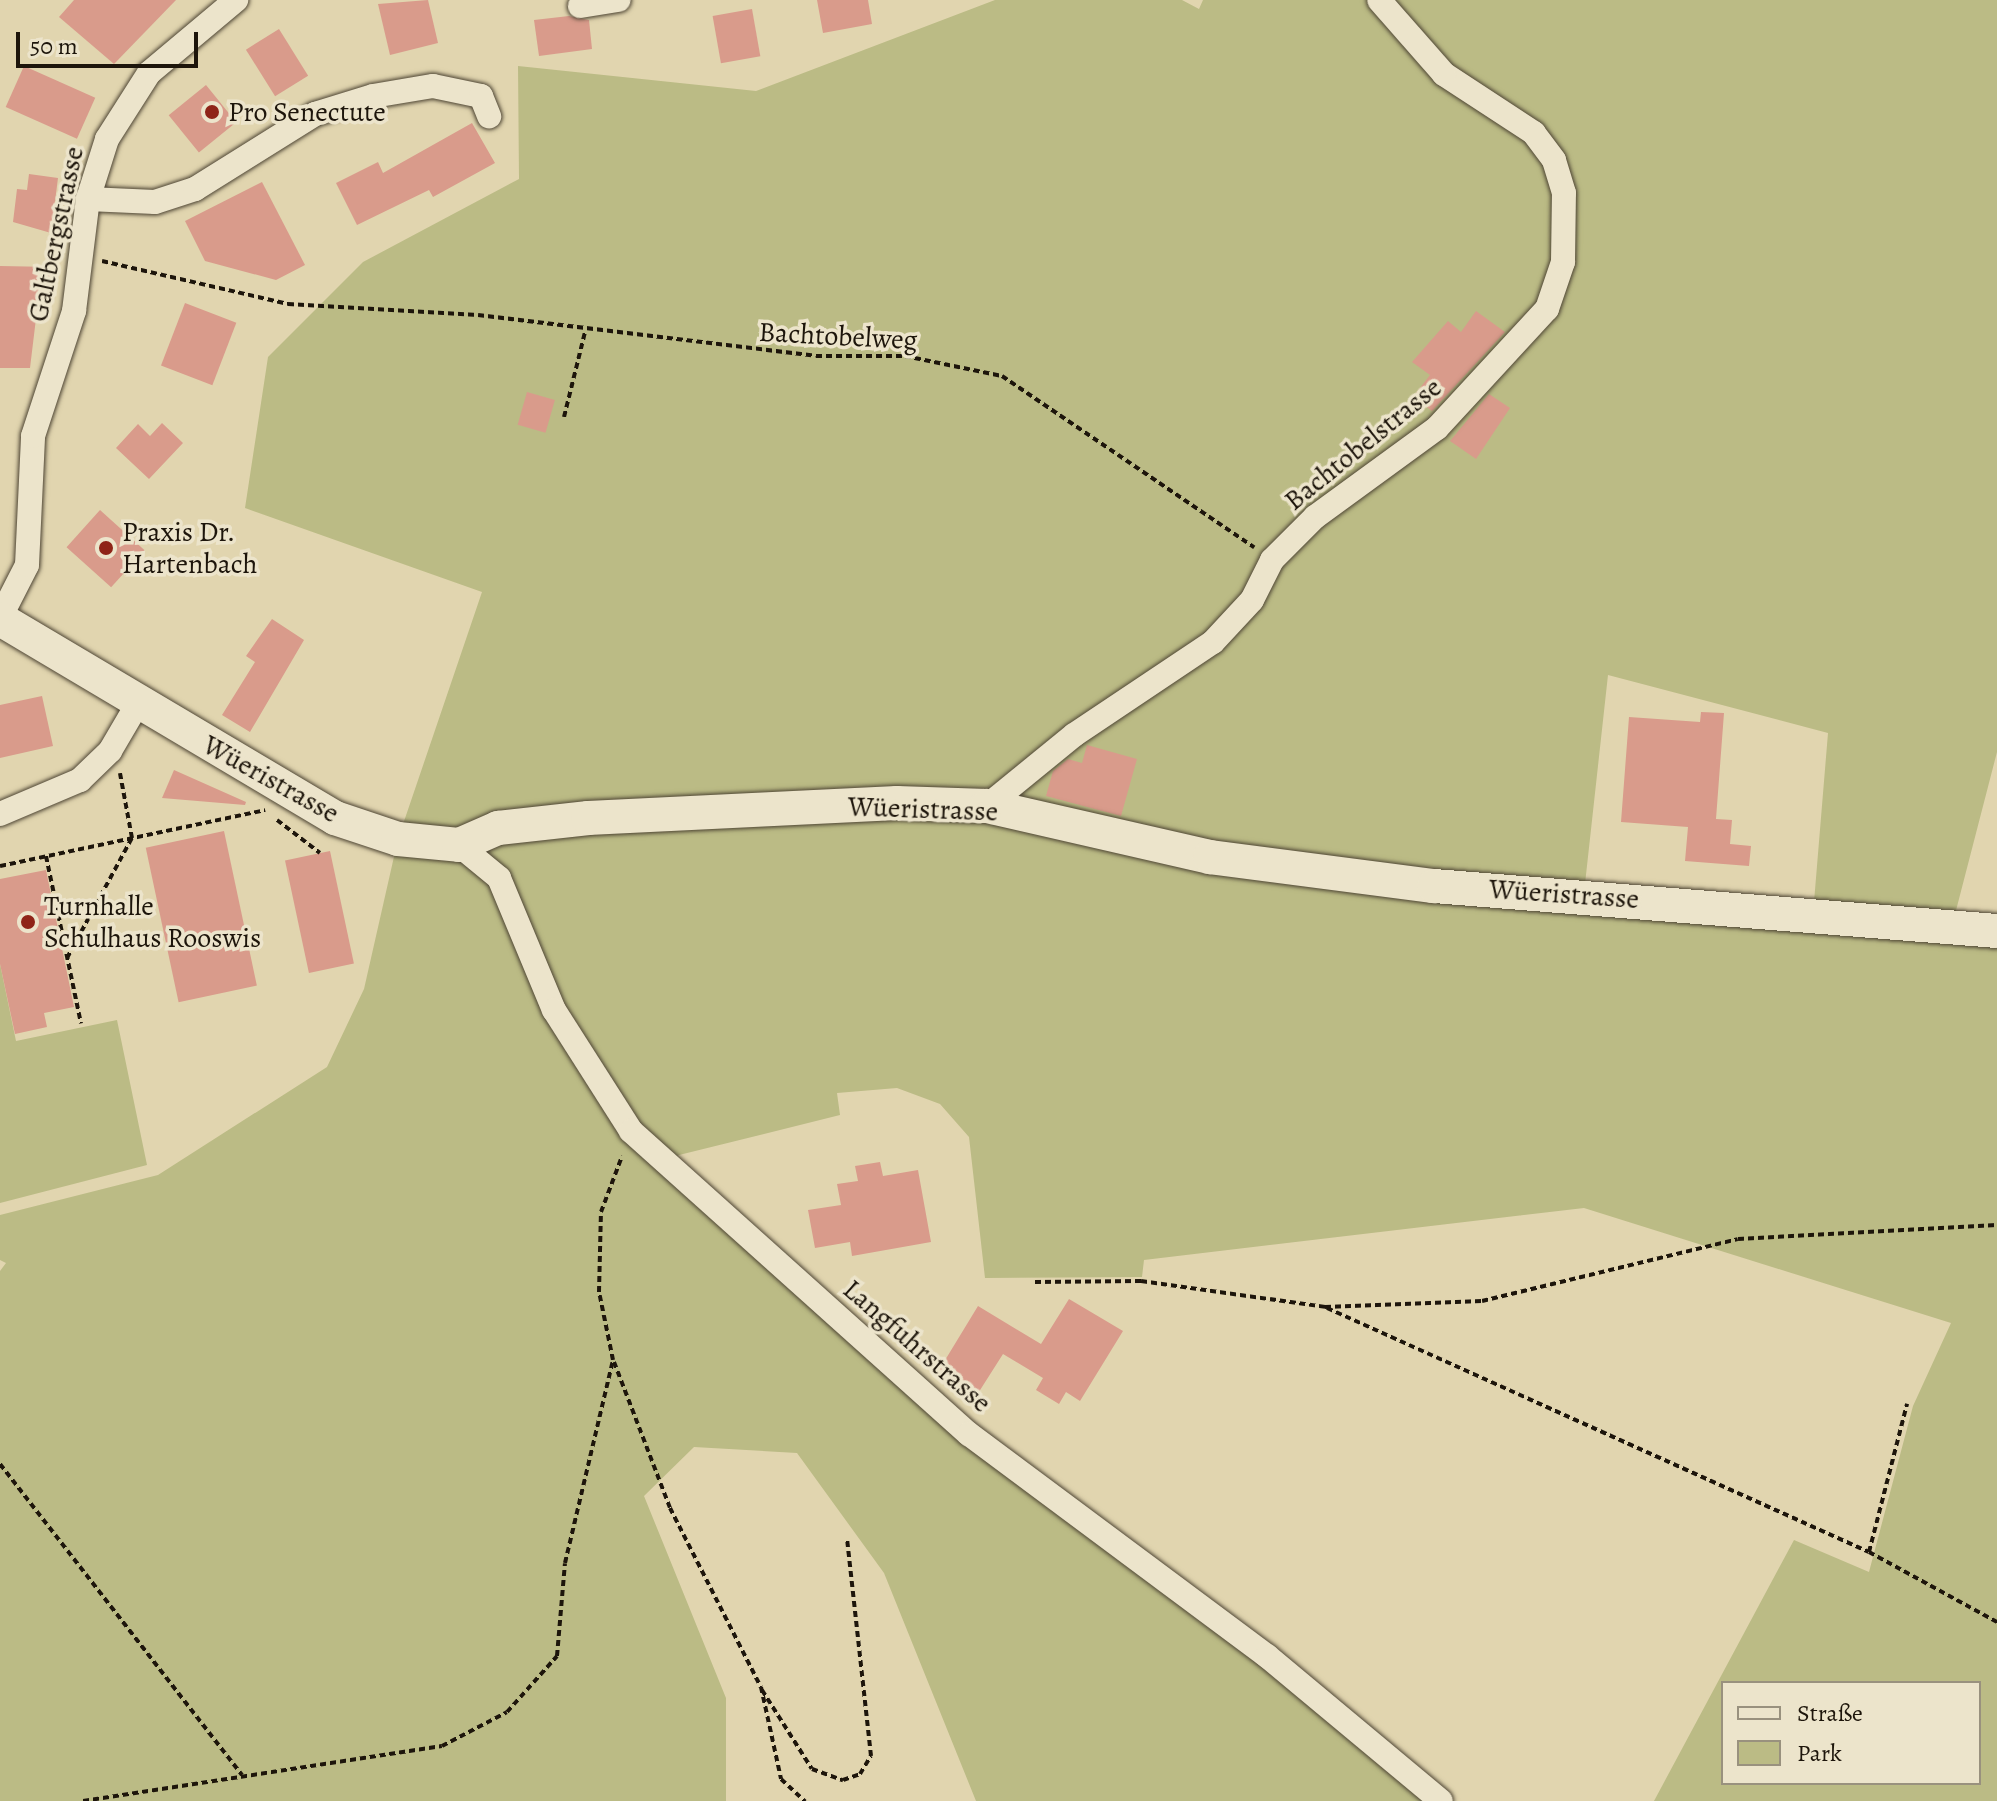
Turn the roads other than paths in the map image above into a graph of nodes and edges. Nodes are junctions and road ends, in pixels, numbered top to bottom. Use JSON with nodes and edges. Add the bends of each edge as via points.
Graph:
{"nodes":[{"id":1,"x":236,"y":0,"type":"edge"},
{"id":2,"x":619,"y":0,"type":"edge"},
{"id":3,"x":1379,"y":0,"type":"edge"},
{"id":4,"x":580,"y":6,"type":"dead end"},
{"id":5,"x":489,"y":116,"type":"dead end"},
{"id":6,"x":88,"y":199,"type":"junction"},
{"id":7,"x":0,"y":618,"type":"edge"},
{"id":8,"x":137,"y":705,"type":"junction"},
{"id":9,"x":987,"y":806,"type":"junction"},
{"id":10,"x":0,"y":814,"type":"edge"},
{"id":11,"x":459,"y":845,"type":"junction"},
{"id":12,"x":1997,"y":931,"type":"edge"},
{"id":13,"x":1441,"y":1801,"type":"edge"}],
"edges":[{"from":1,"to":6,"type":"street","name":"Galtbergstrasse","via":[[149,73],[107,139]]},
{"from":2,"to":4,"type":"street"},
{"from":3,"to":9,"type":"street","name":"Bachtobelstrasse","via":[[1444,74],[1534,133],[1554,160],[1564,193],[1563,262],[1547,309],[1485,382],[1272,560],[1252,600],[1213,642],[1074,735]]},
{"from":5,"to":6,"type":"street","via":[[481,96],[433,86],[373,96],[315,114],[195,189],[155,202]]},
{"from":6,"to":7,"type":"street","name":"Galtbergstrasse","via":[[74,311],[28,465],[27,565]]},
{"from":7,"to":8,"type":"street","name":"Wüeristrasse"},
{"from":8,"to":10,"type":"street","via":[[115,743],[71,786]]},
{"from":8,"to":11,"type":"street","name":"Wüeristrasse","via":[[285,808],[398,839]]},
{"from":9,"to":11,"type":"street","name":"Wüeristrasse","via":[[897,803],[588,818],[498,828]]},
{"from":9,"to":12,"type":"street","name":"Wüeristrasse","via":[[1210,857],[1434,886]]},
{"from":11,"to":13,"type":"street","name":"Langfuhrstrasse","via":[[499,878],[554,1010],[631,1131],[969,1434],[1267,1656]]}]}
